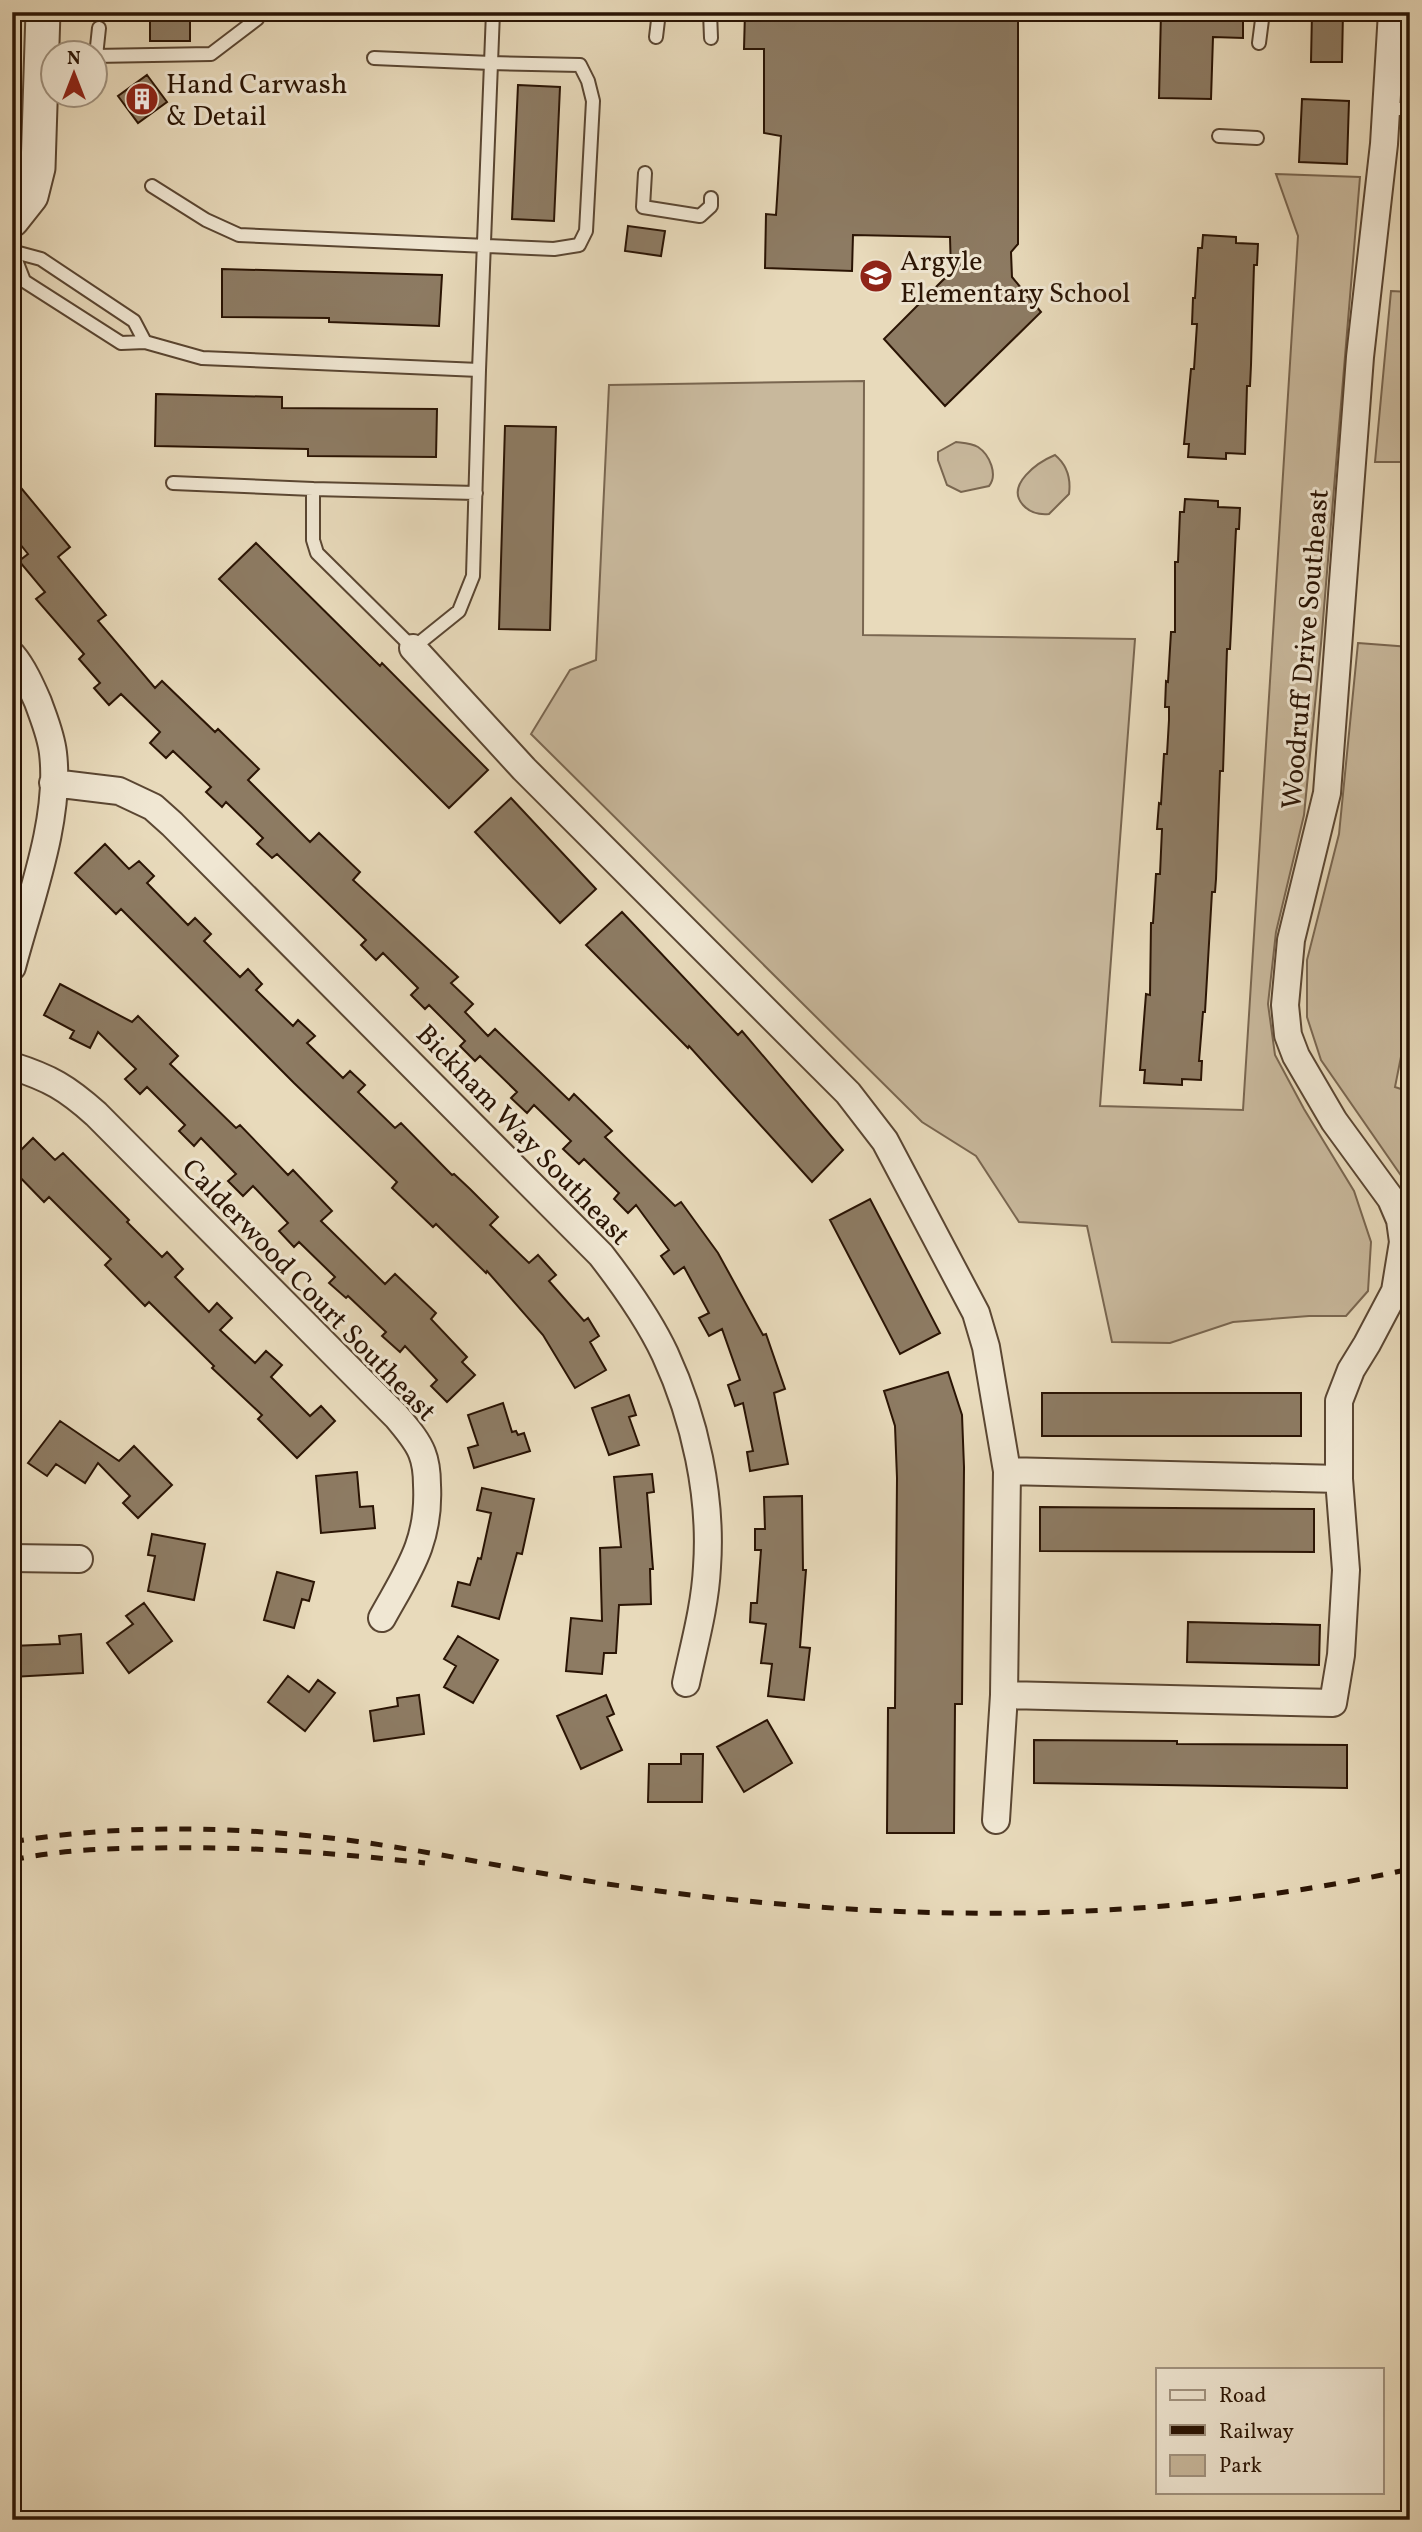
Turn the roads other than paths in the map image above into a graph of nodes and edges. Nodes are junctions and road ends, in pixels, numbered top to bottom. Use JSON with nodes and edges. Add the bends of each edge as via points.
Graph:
{"nodes":[{"id":1,"x":43,"y":12,"type":"edge"},
{"id":2,"x":257,"y":12,"type":"edge"},
{"id":3,"x":494,"y":12,"type":"edge"},
{"id":4,"x":659,"y":12,"type":"edge"},
{"id":5,"x":710,"y":12,"type":"edge"},
{"id":6,"x":1263,"y":12,"type":"edge"},
{"id":7,"x":1392,"y":12,"type":"edge"},
{"id":8,"x":99,"y":27,"type":"dead end"},
{"id":9,"x":656,"y":37,"type":"dead end"},
{"id":10,"x":45,"y":38,"type":"edge"},
{"id":11,"x":97,"y":38,"type":"edge"},
{"id":12,"x":711,"y":38,"type":"dead end"},
{"id":13,"x":1259,"y":43,"type":"dead end"},
{"id":14,"x":108,"y":56,"type":"edge"},
{"id":15,"x":374,"y":58,"type":"dead end"},
{"id":16,"x":491,"y":63,"type":"junction"},
{"id":17,"x":43,"y":108,"type":"edge"},
{"id":18,"x":1399,"y":109,"type":"edge"},
{"id":19,"x":1219,"y":136,"type":"dead end"},
{"id":20,"x":1257,"y":138,"type":"dead end"},
{"id":21,"x":645,"y":173,"type":"dead end"},
{"id":22,"x":152,"y":187,"type":"dead end"},
{"id":23,"x":711,"y":198,"type":"dead end"},
{"id":24,"x":13,"y":241,"type":"edge"},
{"id":25,"x":484,"y":245,"type":"junction"},
{"id":26,"x":145,"y":342,"type":"junction"},
{"id":27,"x":479,"y":370,"type":"junction"},
{"id":28,"x":173,"y":483,"type":"dead end"},
{"id":29,"x":313,"y":489,"type":"junction"},
{"id":30,"x":476,"y":493,"type":"junction"},
{"id":31,"x":413,"y":648,"type":"junction"},
{"id":32,"x":12,"y":655,"type":"edge"},
{"id":33,"x":53,"y":783,"type":"junction"},
{"id":34,"x":12,"y":967,"type":"edge"},
{"id":35,"x":12,"y":1066,"type":"edge"},
{"id":36,"x":1007,"y":1471,"type":"junction"},
{"id":37,"x":1339,"y":1479,"type":"junction"},
{"id":38,"x":12,"y":1558,"type":"edge"},
{"id":39,"x":79,"y":1559,"type":"dead end"},
{"id":40,"x":382,"y":1618,"type":"dead end"},
{"id":41,"x":686,"y":1683,"type":"dead end"},
{"id":42,"x":1004,"y":1695,"type":"junction"},
{"id":43,"x":996,"y":1820,"type":"dead end"}],
"edges":[{"from":1,"to":10,"type":"street"},
{"from":2,"to":14,"type":"lane","via":[[257,19],[211,54]]},
{"from":3,"to":16,"type":"lane"},
{"from":4,"to":9,"type":"lane"},
{"from":5,"to":12,"type":"lane"},
{"from":6,"to":13,"type":"lane"},
{"from":7,"to":18,"type":"street","name":"Woodruff Drive Southeast"},
{"from":8,"to":11,"type":"lane"},
{"from":15,"to":16,"type":"lane"},
{"from":16,"to":25,"type":"lane"},
{"from":16,"to":25,"type":"lane","via":[[580,65],[593,101],[586,231],[579,245],[554,249]]},
{"from":17,"to":24,"type":"street","via":[[38,168]]},
{"from":18,"to":37,"type":"street","name":"Woodruff Drive Southeast","via":[[1360,357],[1327,793],[1291,940],[1285,1005],[1288,1035],[1302,1069],[1391,1199],[1403,1242],[1395,1291],[1339,1401]]},
{"from":19,"to":20,"type":"lane"},
{"from":21,"to":23,"type":"lane","via":[[643,207],[700,215],[710,206]]},
{"from":22,"to":25,"type":"lane","via":[[239,235]]},
{"from":24,"to":26,"type":"lane","via":[[134,321]]},
{"from":24,"to":26,"type":"lane","via":[[24,281],[121,343]]},
{"from":25,"to":27,"type":"lane"},
{"from":26,"to":27,"type":"lane","via":[[202,358]]},
{"from":27,"to":30,"type":"lane"},
{"from":28,"to":29,"type":"lane"},
{"from":29,"to":30,"type":"lane"},
{"from":29,"to":31,"type":"lane","via":[[317,553]]},
{"from":30,"to":31,"type":"lane","via":[[473,576],[459,611]]},
{"from":31,"to":36,"type":"street","via":[[524,769],[868,1116],[976,1313],[995,1388]]},
{"from":32,"to":33,"type":"street","via":[[34,692],[48,729]]},
{"from":33,"to":34,"type":"street","via":[[50,826]]},
{"from":33,"to":41,"type":"street","name":"Bickham Way Southeast","via":[[119,791],[153,807],[601,1255],[620,1280],[665,1353],[701,1468],[707,1567]]},
{"from":35,"to":40,"type":"street","name":"Calderwood Court Southeast","via":[[70,1091],[96,1114],[412,1435],[426,1470],[427,1522],[412,1564]]},
{"from":36,"to":37,"type":"street"},
{"from":36,"to":42,"type":"street"},
{"from":37,"to":42,"type":"street","name":"Woodruff Drive Southeast","via":[[1346,1570],[1333,1703]]},
{"from":38,"to":39,"type":"street"},
{"from":42,"to":43,"type":"street"}]}
